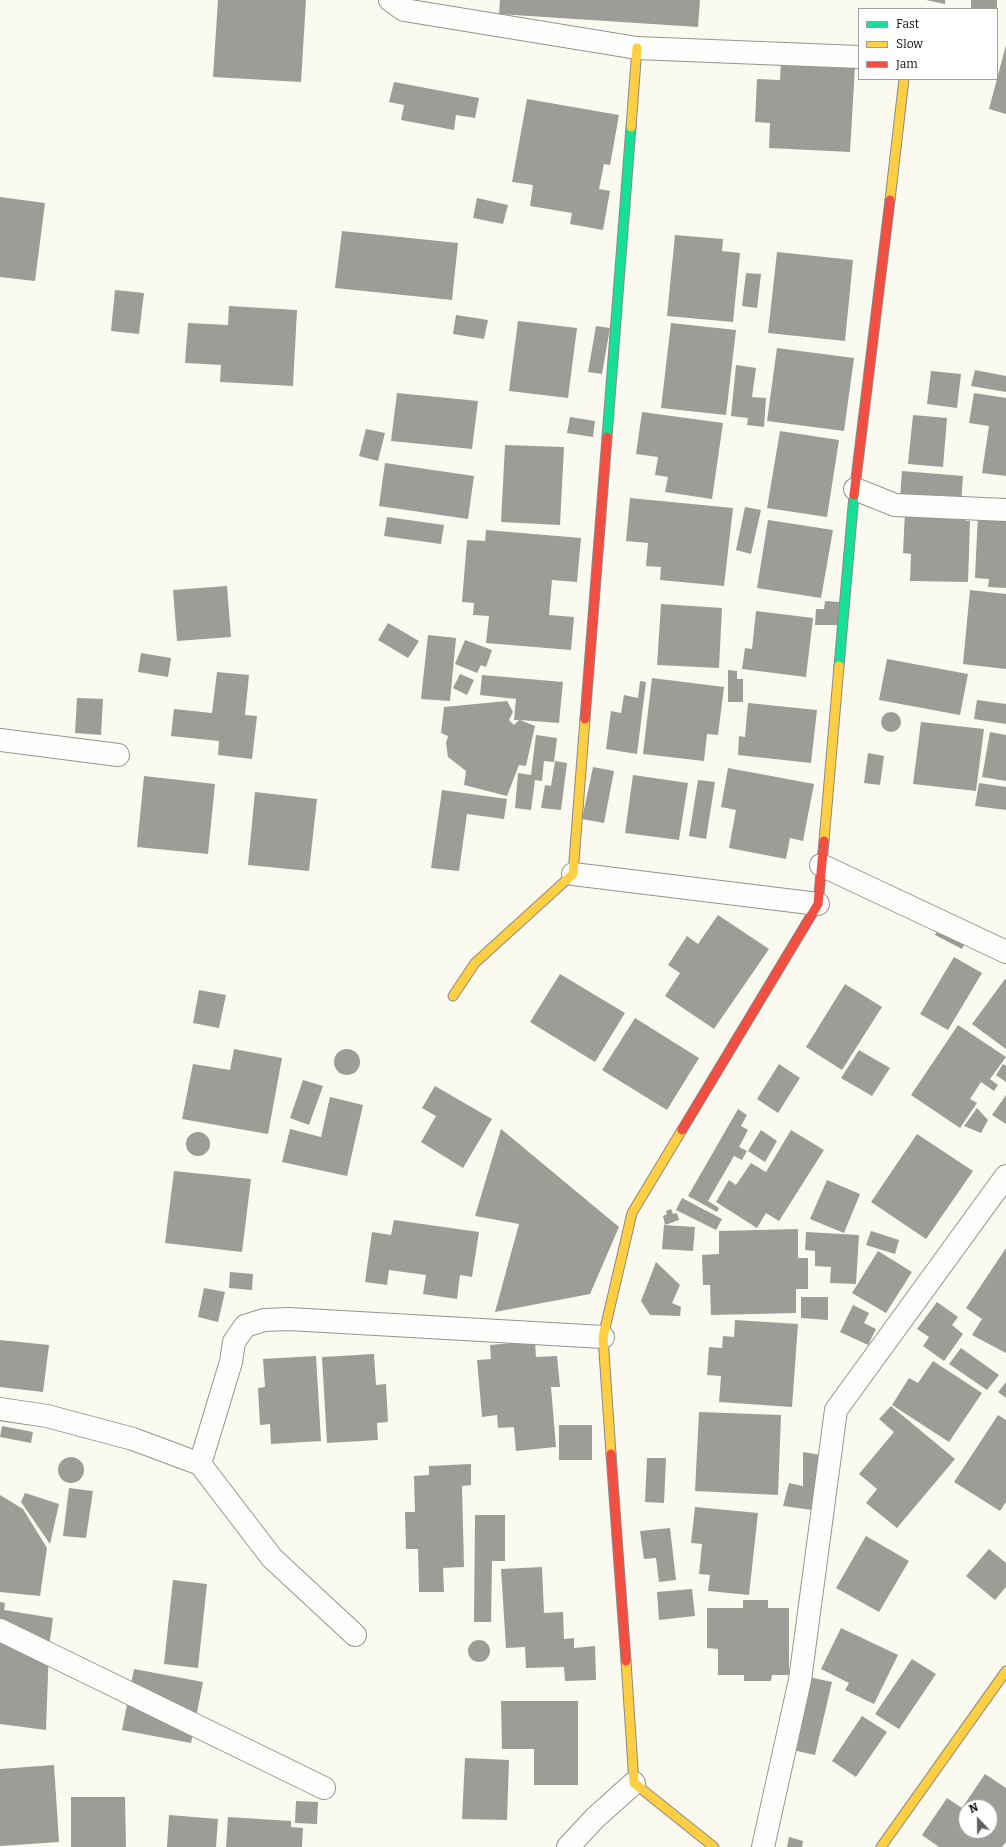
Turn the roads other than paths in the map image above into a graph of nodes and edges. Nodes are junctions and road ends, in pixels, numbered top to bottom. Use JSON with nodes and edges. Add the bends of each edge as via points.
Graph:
{"nodes":[{"id":1,"x":390,"y":0,"type":"edge"},
{"id":2,"x":637,"y":48,"type":"junction"},
{"id":3,"x":858,"y":57,"type":"edge"},
{"id":4,"x":904,"y":80,"type":"edge"},
{"id":5,"x":855,"y":489,"type":"junction"},
{"id":6,"x":1006,"y":510,"type":"edge"},
{"id":7,"x":0,"y":740,"type":"edge"},
{"id":8,"x":118,"y":755,"type":"dead end"},
{"id":9,"x":821,"y":865,"type":"junction"},
{"id":10,"x":573,"y":874,"type":"junction"},
{"id":11,"x":818,"y":904,"type":"junction"},
{"id":12,"x":1006,"y":952,"type":"edge"},
{"id":13,"x":453,"y":996,"type":"dead end"},
{"id":14,"x":1006,"y":1176,"type":"edge"},
{"id":15,"x":603,"y":1337,"type":"junction"},
{"id":16,"x":0,"y":1409,"type":"edge"},
{"id":17,"x":200,"y":1464,"type":"junction"},
{"id":18,"x":0,"y":1630,"type":"edge"},
{"id":19,"x":355,"y":1635,"type":"dead end"},
{"id":20,"x":1006,"y":1671,"type":"edge"},
{"id":21,"x":634,"y":1783,"type":"junction"},
{"id":22,"x":324,"y":1788,"type":"dead end"},
{"id":23,"x":568,"y":1847,"type":"edge"},
{"id":24,"x":714,"y":1847,"type":"edge"},
{"id":25,"x":763,"y":1847,"type":"edge"},
{"id":26,"x":881,"y":1847,"type":"edge"}],
"edges":[{"from":1,"to":2,"type":"street","via":[[404,10]]},
{"from":2,"to":3,"type":"street"},
{"from":2,"to":10,"type":"street"},
{"from":4,"to":5,"type":"street"},
{"from":5,"to":6,"type":"street","via":[[895,505]]},
{"from":5,"to":9,"type":"street"},
{"from":7,"to":8,"type":"street"},
{"from":9,"to":11,"type":"street"},
{"from":9,"to":12,"type":"street"},
{"from":10,"to":11,"type":"street"},
{"from":10,"to":13,"type":"street","via":[[475,963]]},
{"from":11,"to":15,"type":"street","via":[[632,1212]]},
{"from":14,"to":25,"type":"street","via":[[836,1410],[800,1680]]},
{"from":15,"to":17,"type":"street","via":[[289,1319],[264,1320],[245,1326],[234,1342],[231,1362]]},
{"from":15,"to":21,"type":"street"},
{"from":16,"to":17,"type":"street","via":[[48,1416],[133,1439]]},
{"from":17,"to":19,"type":"street","via":[[272,1558]]},
{"from":18,"to":22,"type":"street"},
{"from":20,"to":26,"type":"street"},
{"from":21,"to":23,"type":"street"},
{"from":21,"to":24,"type":"street"}]}
